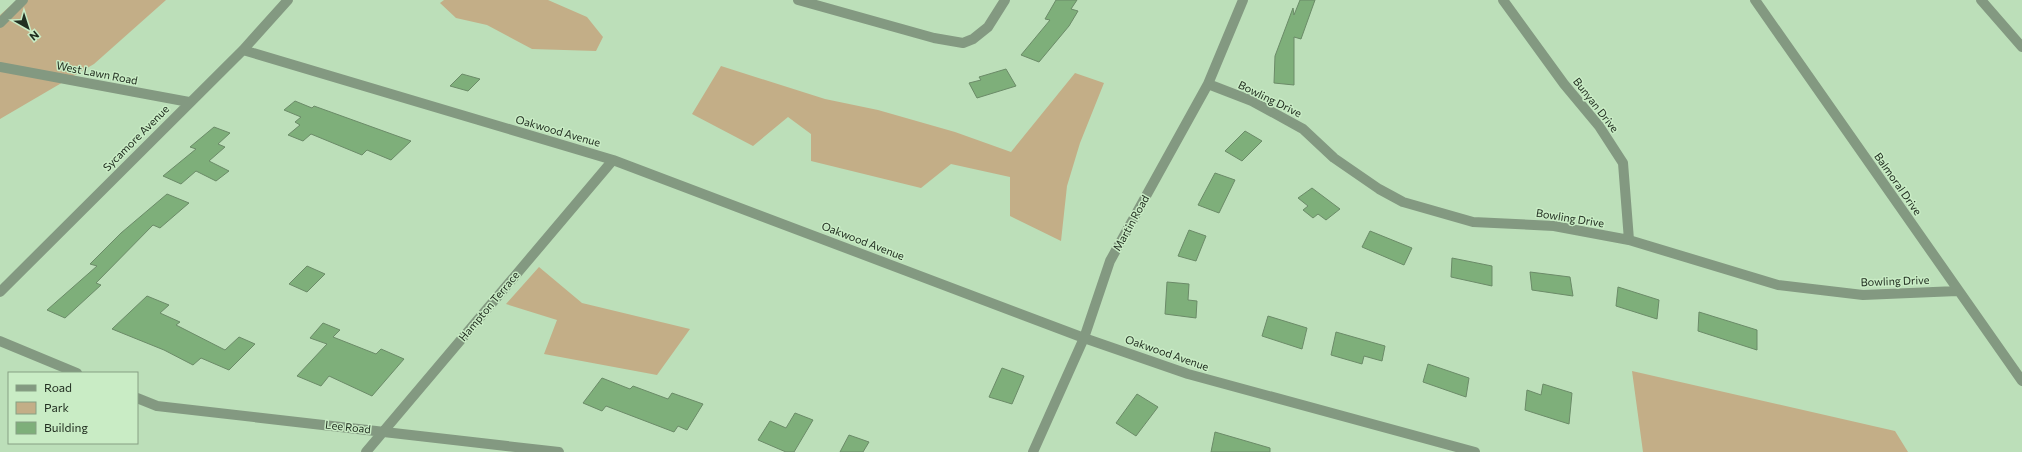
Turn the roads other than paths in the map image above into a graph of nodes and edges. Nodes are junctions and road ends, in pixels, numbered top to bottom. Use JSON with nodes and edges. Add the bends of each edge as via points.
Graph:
{"nodes":[{"id":1,"x":23,"y":0,"type":"edge"},
{"id":2,"x":288,"y":0,"type":"edge"},
{"id":3,"x":798,"y":0,"type":"edge"},
{"id":4,"x":1005,"y":0,"type":"edge"},
{"id":5,"x":1243,"y":0,"type":"edge"},
{"id":6,"x":1503,"y":0,"type":"edge"},
{"id":7,"x":1755,"y":0,"type":"edge"},
{"id":8,"x":1981,"y":0,"type":"edge"},
{"id":9,"x":0,"y":23,"type":"edge"},
{"id":10,"x":2022,"y":47,"type":"edge"},
{"id":11,"x":243,"y":50,"type":"junction"},
{"id":12,"x":0,"y":67,"type":"edge"},
{"id":13,"x":1208,"y":84,"type":"junction"},
{"id":14,"x":189,"y":102,"type":"junction"},
{"id":15,"x":613,"y":160,"type":"junction"},
{"id":16,"x":1629,"y":240,"type":"junction"},
{"id":17,"x":1957,"y":291,"type":"junction"},
{"id":18,"x":0,"y":292,"type":"edge"},
{"id":19,"x":1084,"y":338,"type":"junction"},
{"id":20,"x":0,"y":341,"type":"edge"},
{"id":21,"x":75,"y":372,"type":"edge"},
{"id":22,"x":2022,"y":382,"type":"edge"},
{"id":23,"x":138,"y":398,"type":"edge"},
{"id":24,"x":383,"y":431,"type":"junction"},
{"id":25,"x":366,"y":452,"type":"edge"},
{"id":26,"x":559,"y":452,"type":"edge"},
{"id":27,"x":1033,"y":452,"type":"edge"},
{"id":28,"x":1475,"y":452,"type":"edge"}],
"edges":[{"from":1,"to":9,"type":"street"},
{"from":2,"to":11,"type":"street","name":"Sycamore Avenue"},
{"from":3,"to":4,"type":"street","via":[[934,38],[963,43],[973,40],[988,27]]},
{"from":5,"to":13,"type":"street","name":"Martin Road"},
{"from":6,"to":16,"type":"street","name":"Bunyan Drive","via":[[1564,84],[1599,126],[1623,163]]},
{"from":7,"to":17,"type":"street","name":"Balmoral Drive"},
{"from":8,"to":10,"type":"street"},
{"from":11,"to":14,"type":"street","name":"Sycamore Avenue"},
{"from":11,"to":15,"type":"street","name":"Oakwood Avenue"},
{"from":12,"to":14,"type":"street","name":"West Lawn Road"},
{"from":13,"to":16,"type":"street","name":"Bowling Drive","via":[[1252,101],[1303,129],[1340,162],[1403,202],[1473,222],[1554,226]]},
{"from":13,"to":19,"type":"street","name":"Martin Road","via":[[1110,261]]},
{"from":14,"to":18,"type":"street","name":"Sycamore Avenue"},
{"from":15,"to":19,"type":"street","name":"Oakwood Avenue"},
{"from":15,"to":24,"type":"street","name":"Hampton Terrace"},
{"from":16,"to":17,"type":"street","name":"Bowling Drive","via":[[1778,285],[1863,295]]},
{"from":17,"to":22,"type":"street","name":"Balmoral Drive"},
{"from":19,"to":27,"type":"street","name":"Martin Road"},
{"from":19,"to":28,"type":"street","name":"Oakwood Avenue","via":[[1188,374]]},
{"from":20,"to":21,"type":"street"},
{"from":23,"to":24,"type":"street","name":"Lee Road","via":[[157,406]]},
{"from":24,"to":25,"type":"street","name":"Hampton Terrace"},
{"from":24,"to":26,"type":"street","name":"Lee Road"}]}
